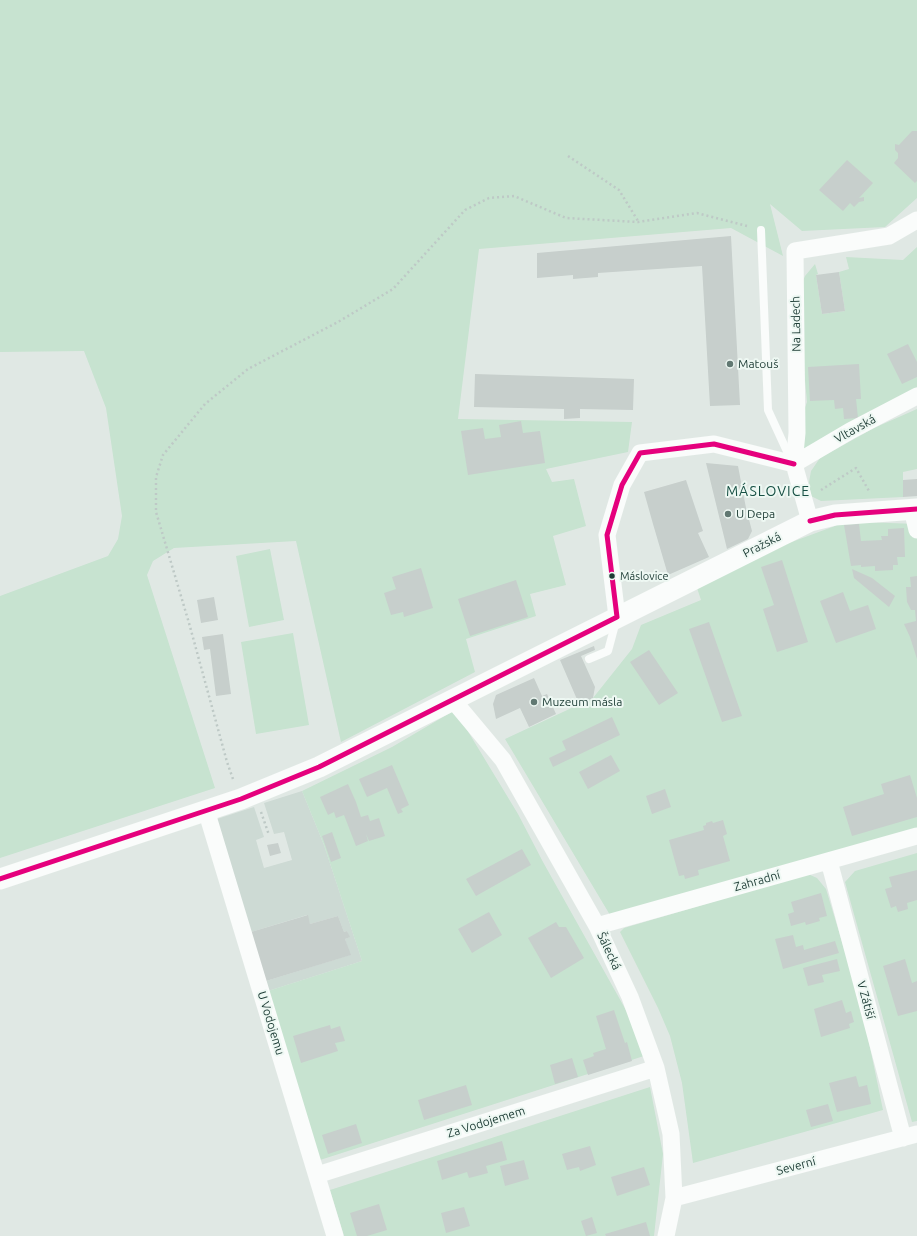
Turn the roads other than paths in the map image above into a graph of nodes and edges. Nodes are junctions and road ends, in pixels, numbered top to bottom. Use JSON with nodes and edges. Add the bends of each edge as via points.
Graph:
{"nodes":[{"id":1,"x":917,"y":220,"type":"edge"},
{"id":2,"x":761,"y":230,"type":"road end"},
{"id":3,"x":917,"y":396,"type":"edge"},
{"id":4,"x":794,"y":464,"type":"junction"},
{"id":5,"x":914,"y":509,"type":"edge"},
{"id":6,"x":810,"y":521,"type":"junction"},
{"id":7,"x":917,"y":530,"type":"edge"},
{"id":8,"x":617,"y":617,"type":"junction"},
{"id":9,"x":589,"y":659,"type":"dead end"},
{"id":10,"x":452,"y":699,"type":"junction"},
{"id":11,"x":206,"y":810,"type":"junction"},
{"id":12,"x":917,"y":836,"type":"edge"},
{"id":13,"x":829,"y":861,"type":"junction"},
{"id":14,"x":0,"y":879,"type":"edge"},
{"id":15,"x":598,"y":926,"type":"junction"},
{"id":16,"x":656,"y":1068,"type":"junction"},
{"id":17,"x":910,"y":1136,"type":"edge"},
{"id":18,"x":317,"y":1175,"type":"junction"},
{"id":19,"x":674,"y":1198,"type":"junction"},
{"id":20,"x":335,"y":1236,"type":"edge"},
{"id":21,"x":666,"y":1236,"type":"edge"}],
"edges":[{"from":1,"to":4,"type":"street","name":"Na Ladech","via":[[889,236],[795,251],[797,433]]},
{"from":2,"to":4,"type":"lane","via":[[768,410]]},
{"from":3,"to":4,"type":"street","name":"Vltavská"},
{"from":4,"to":6,"type":"street","name":"Na Ladech"},
{"from":4,"to":8,"type":"street","via":[[714,444],[640,453],[622,485],[607,534]]},
{"from":5,"to":6,"type":"street","name":"Pražská","via":[[835,515]]},
{"from":5,"to":7,"type":"street"},
{"from":6,"to":8,"type":"street","name":"Pražská"},
{"from":8,"to":9,"type":"lane","via":[[608,651]]},
{"from":8,"to":10,"type":"street","name":"Pražská"},
{"from":10,"to":11,"type":"street","name":"Pražská","via":[[319,767],[241,799]]},
{"from":10,"to":15,"type":"street","name":"Šálecká","via":[[503,760]]},
{"from":11,"to":14,"type":"street","name":"Pražská"},
{"from":11,"to":18,"type":"street","name":"U Vodojemu"},
{"from":12,"to":13,"type":"street","name":"Zahradní"},
{"from":13,"to":15,"type":"street","name":"Zahradní"},
{"from":13,"to":17,"type":"street","name":"V Zátiší"},
{"from":15,"to":16,"type":"street","name":"Šálecká","via":[[630,997]]},
{"from":16,"to":18,"type":"street","name":"Za Vodojemem"},
{"from":16,"to":19,"type":"street","name":"Šálecká","via":[[671,1134]]},
{"from":17,"to":19,"type":"street","name":"Severní"},
{"from":18,"to":20,"type":"street","name":"U Vodojemu"},
{"from":19,"to":21,"type":"street","name":"Šálecká"}]}
